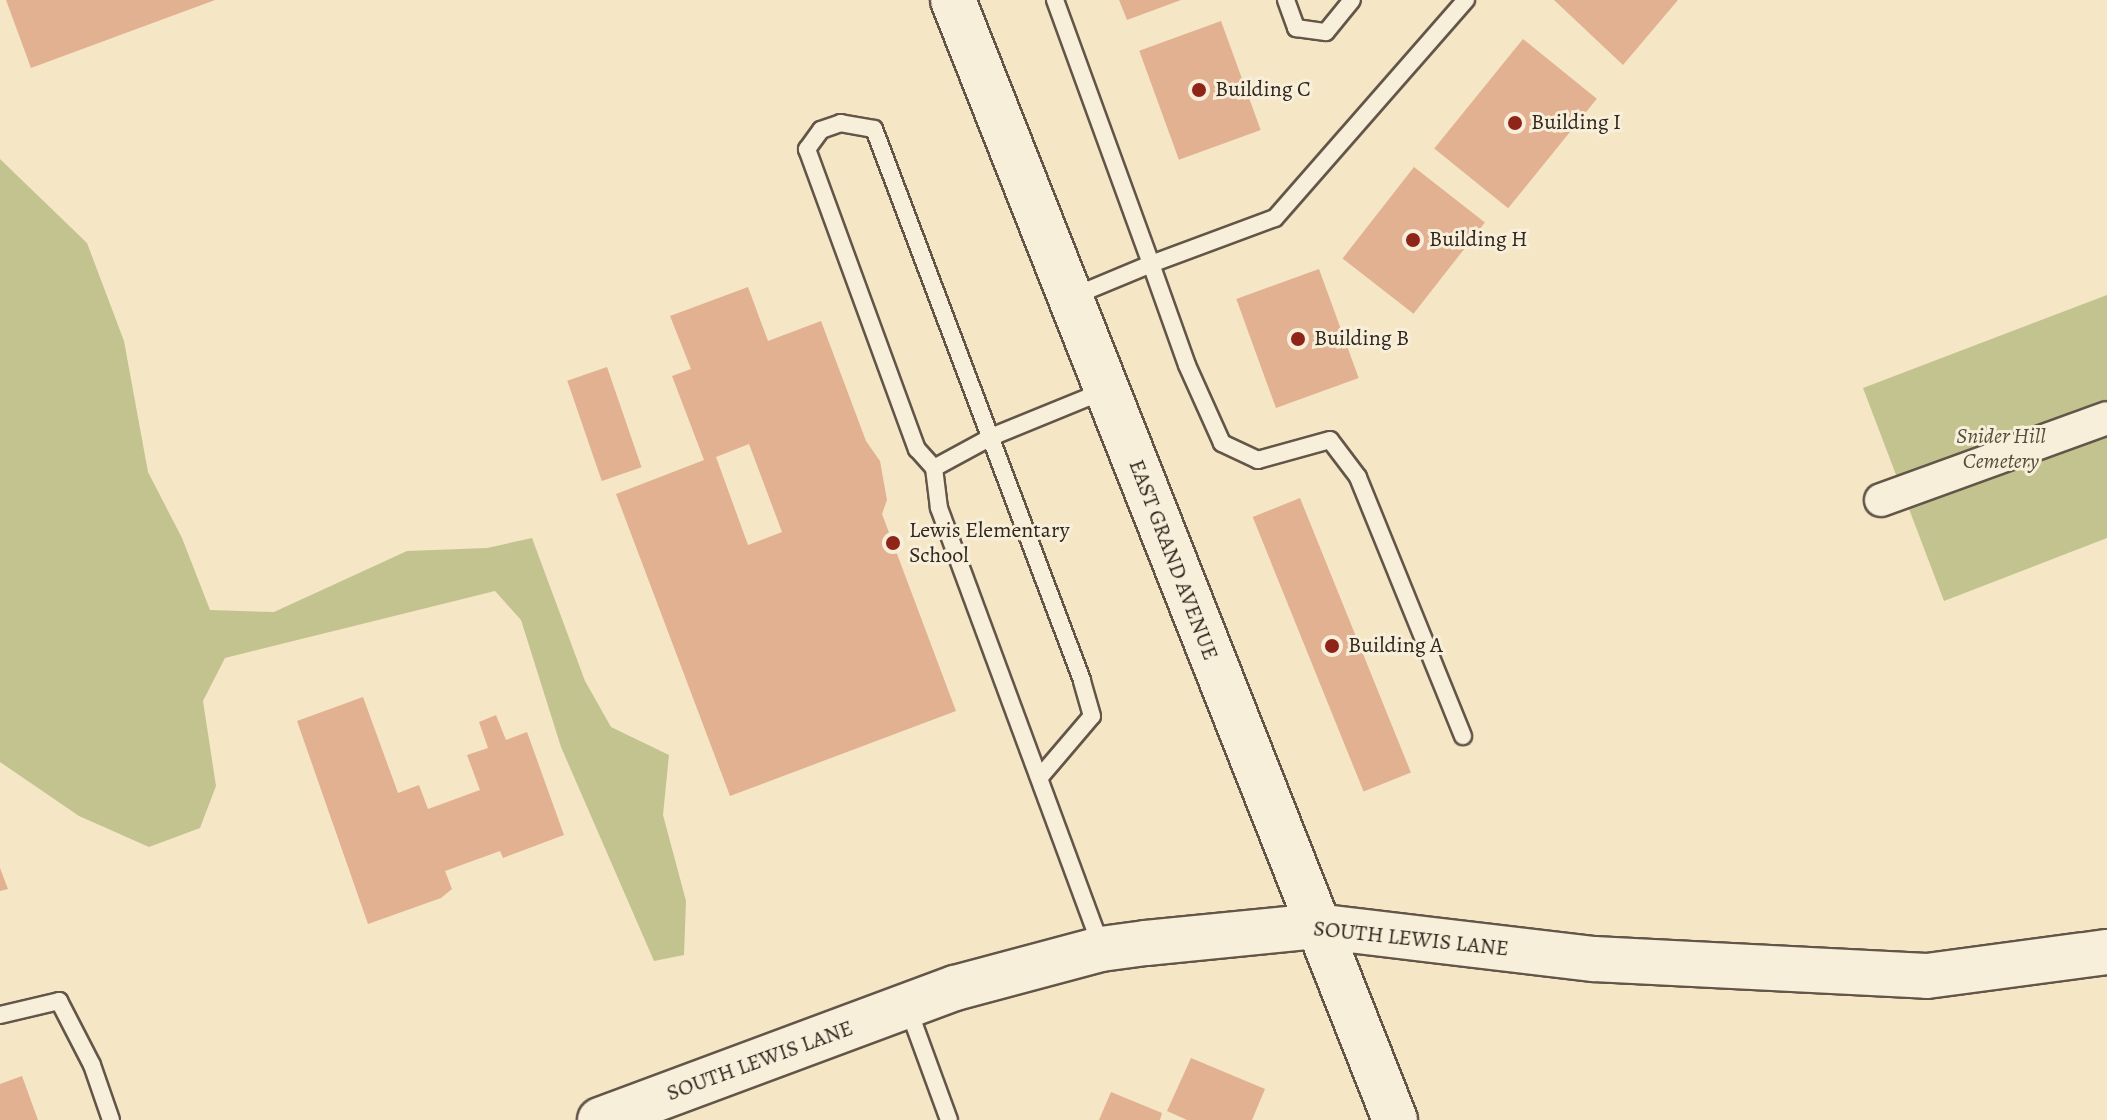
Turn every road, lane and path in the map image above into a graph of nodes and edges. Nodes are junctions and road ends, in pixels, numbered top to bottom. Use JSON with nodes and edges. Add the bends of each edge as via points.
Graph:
{"nodes":[{"id":1,"x":953,"y":0,"type":"edge"},
{"id":2,"x":1055,"y":0,"type":"edge"},
{"id":3,"x":1286,"y":0,"type":"edge"},
{"id":4,"x":1352,"y":0,"type":"edge"},
{"id":5,"x":1466,"y":0,"type":"edge"},
{"id":6,"x":1151,"y":264,"type":"junction"},
{"id":7,"x":1068,"y":298,"type":"junction"},
{"id":8,"x":1106,"y":390,"type":"junction"},
{"id":9,"x":2107,"y":418,"type":"edge"},
{"id":10,"x":991,"y":437,"type":"junction"},
{"id":11,"x":934,"y":468,"type":"junction"},
{"id":12,"x":1881,"y":500,"type":"dead end"},
{"id":13,"x":1463,"y":736,"type":"dead end"},
{"id":14,"x":1040,"y":777,"type":"junction"},
{"id":15,"x":1316,"y":926,"type":"junction"},
{"id":16,"x":1101,"y":949,"type":"junction"},
{"id":17,"x":2107,"y":952,"type":"edge"},
{"id":18,"x":908,"y":1006,"type":"junction"},
{"id":19,"x":0,"y":1015,"type":"edge"},
{"id":20,"x":111,"y":1120,"type":"edge"},
{"id":21,"x":600,"y":1120,"type":"edge"},
{"id":22,"x":949,"y":1120,"type":"edge"},
{"id":23,"x":1395,"y":1120,"type":"edge"}],
"edges":[{"from":1,"to":7,"type":"street","name":"EAST GRAND AVENUE"},
{"from":2,"to":6,"type":"lane"},
{"from":3,"to":4,"type":"lane","via":[[1296,28],[1326,32]]},
{"from":5,"to":6,"type":"lane","via":[[1275,218]]},
{"from":6,"to":7,"type":"lane"},
{"from":6,"to":13,"type":"lane","via":[[1222,443],[1258,460],[1330,440],[1358,477]]},
{"from":7,"to":8,"type":"street","name":"EAST GRAND AVENUE"},
{"from":8,"to":10,"type":"lane"},
{"from":8,"to":15,"type":"street","name":"EAST GRAND AVENUE"},
{"from":9,"to":12,"type":"street"},
{"from":10,"to":11,"type":"lane"},
{"from":10,"to":11,"type":"lane","via":[[874,129],[841,123],[821,130],[807,149],[917,449]]},
{"from":10,"to":14,"type":"lane","via":[[1092,716]]},
{"from":11,"to":14,"type":"lane","via":[[939,508]]},
{"from":14,"to":16,"type":"lane"},
{"from":15,"to":16,"type":"street","name":"SOUTH LEWIS LANE"},
{"from":15,"to":17,"type":"street","name":"SOUTH LEWIS LANE","via":[[1594,959],[1927,976]]},
{"from":15,"to":23,"type":"street","name":"EAST GRAND AVENUE"},
{"from":16,"to":18,"type":"street","name":"SOUTH LEWIS LANE"},
{"from":18,"to":21,"type":"street","name":"SOUTH LEWIS LANE"},
{"from":18,"to":22,"type":"lane"},
{"from":19,"to":20,"type":"lane","via":[[59,1001],[92,1065]]}]}
